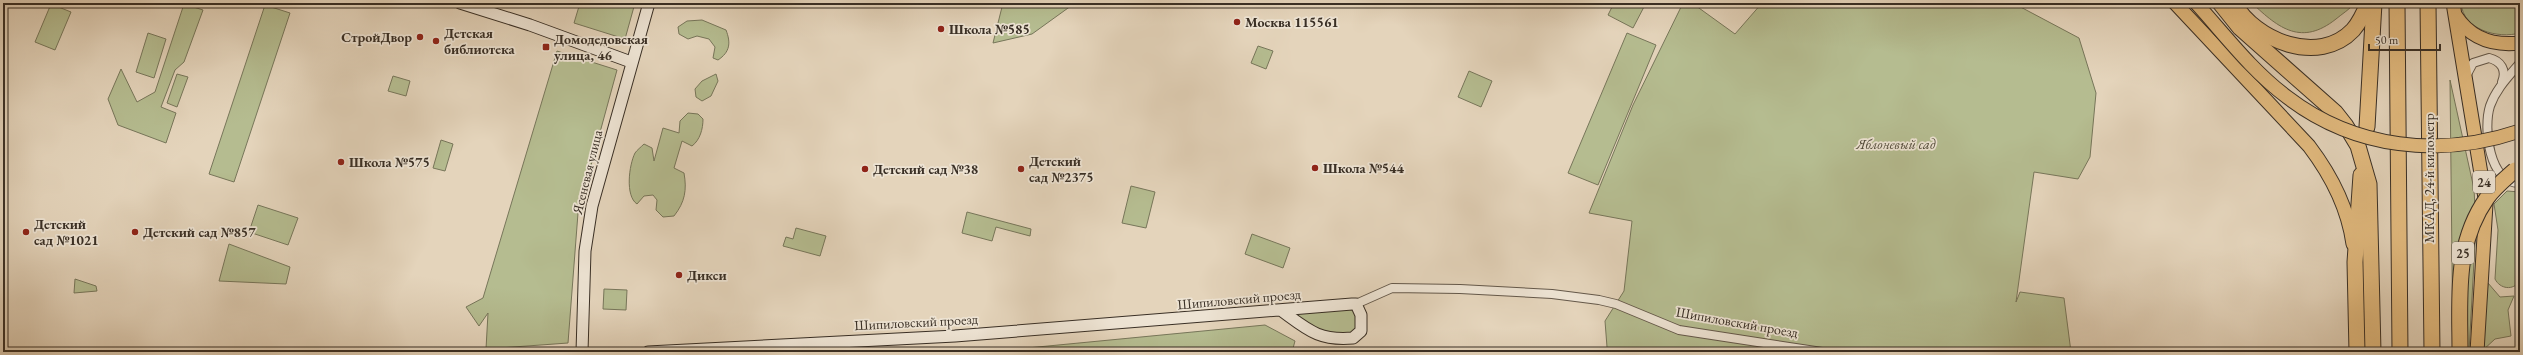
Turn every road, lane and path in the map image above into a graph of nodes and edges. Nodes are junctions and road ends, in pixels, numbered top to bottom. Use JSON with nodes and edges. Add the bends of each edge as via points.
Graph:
{"nodes":[{"id":1,"x":460,"y":3,"type":"edge"},
{"id":2,"x":649,"y":3,"type":"edge"},
{"id":3,"x":2176,"y":3,"type":"edge"},
{"id":4,"x":2196,"y":3,"type":"edge"},
{"id":5,"x":2220,"y":3,"type":"edge"},
{"id":6,"x":2234,"y":3,"type":"edge"},
{"id":7,"x":2368,"y":3,"type":"edge"},
{"id":8,"x":2374,"y":3,"type":"edge"},
{"id":9,"x":2397,"y":3,"type":"edge"},
{"id":10,"x":2428,"y":3,"type":"edge"},
{"id":11,"x":2454,"y":9,"type":"edge"},
{"id":12,"x":2520,"y":43,"type":"edge"},
{"id":13,"x":631,"y":62,"type":"junction"},
{"id":14,"x":2520,"y":63,"type":"edge"},
{"id":15,"x":2466,"y":78,"type":"junction"},
{"id":16,"x":2500,"y":88,"type":"junction"},
{"id":17,"x":2367,"y":127,"type":"dead end"},
{"id":18,"x":2520,"y":131,"type":"edge"},
{"id":19,"x":2518,"y":173,"type":"edge"},
{"id":20,"x":2361,"y":174,"type":"dead end"},
{"id":21,"x":2355,"y":262,"type":"junction"},
{"id":22,"x":1356,"y":304,"type":"junction"},
{"id":23,"x":1282,"y":311,"type":"junction"},
{"id":24,"x":582,"y":352,"type":"edge"},
{"id":25,"x":648,"y":352,"type":"edge"},
{"id":26,"x":1822,"y":352,"type":"edge"},
{"id":27,"x":2357,"y":352,"type":"edge"},
{"id":28,"x":2373,"y":352,"type":"edge"},
{"id":29,"x":2400,"y":352,"type":"edge"},
{"id":30,"x":2432,"y":352,"type":"edge"},
{"id":31,"x":2460,"y":352,"type":"edge"},
{"id":32,"x":2477,"y":352,"type":"edge"}],
"edges":[{"from":1,"to":13,"type":"street","via":[[533,26]]},
{"from":2,"to":13,"type":"street","name":"Ясеневая улица"},
{"from":3,"to":21,"type":"main road","via":[[2321,162],[2343,204],[2352,237]]},
{"from":4,"to":18,"type":"main road","bridge":true,"via":[[2256,69],[2286,97],[2327,122],[2352,133],[2378,141],[2427,147],[2460,146],[2498,139]]},
{"from":5,"to":28,"type":"highway","via":[[2240,28],[2324,102],[2346,126],[2358,146],[2367,173],[2371,206]]},
{"from":6,"to":7,"type":"highway","via":[[2266,35],[2296,47],[2317,47],[2335,41],[2352,30]]},
{"from":8,"to":17,"type":"highway"},
{"from":9,"to":29,"type":"highway"},
{"from":10,"to":30,"type":"highway","name":"МКАД, 24-й километр"},
{"from":11,"to":12,"type":"main road","via":[[2462,26],[2482,39],[2495,43]]},
{"from":11,"to":15,"type":"main road","number":"24"},
{"from":13,"to":24,"type":"street","name":"Ясеневая улица","via":[[592,206],[585,251]]},
{"from":14,"to":16,"type":"street"},
{"from":15,"to":16,"type":"street","via":[[2467,71],[2473,63],[2482,58],[2492,59],[2500,64],[2505,74]]},
{"from":15,"to":32,"type":"main road","number":"24","via":[[2486,204]]},
{"from":16,"to":19,"type":"street","via":[[2493,99],[2488,117],[2493,161],[2504,179]]},
{"from":19,"to":31,"type":"highway","number":"25","bridge":true,"via":[[2488,197],[2468,232],[2460,266]]},
{"from":20,"to":21,"type":"highway"},
{"from":21,"to":27,"type":"highway"},
{"from":22,"to":23,"type":"street","name":"Шипиловский проезд"},
{"from":22,"to":23,"type":"street","via":[[1361,315],[1360,331],[1356,337],[1347,339],[1335,340],[1318,336]]},
{"from":22,"to":26,"type":"street","name":"Шипиловский проезд","via":[[1392,288],[1460,289],[1565,296],[1616,304],[1679,330]]},
{"from":23,"to":25,"type":"street","name":"Шипиловский проезд","via":[[955,336]]}]}
